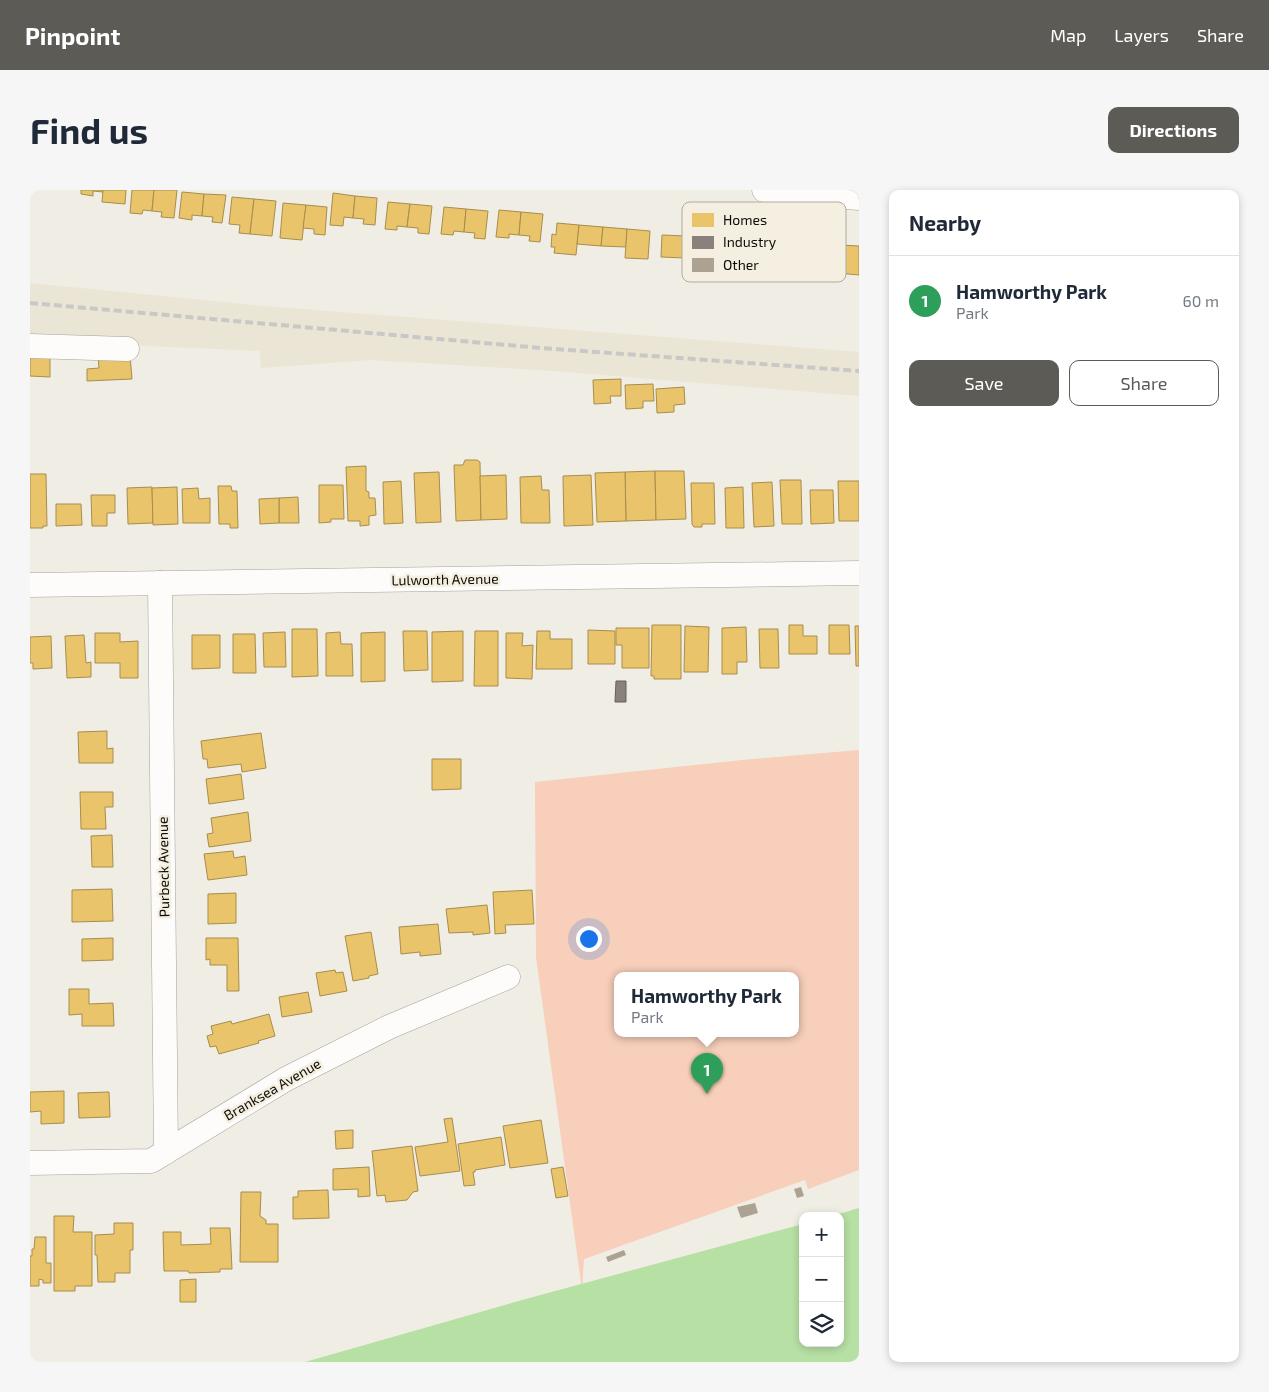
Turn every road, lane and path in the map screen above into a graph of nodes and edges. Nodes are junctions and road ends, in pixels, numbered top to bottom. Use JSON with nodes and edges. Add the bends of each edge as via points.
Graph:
{"nodes":[{"id":1,"x":764,"y":190,"type":"edge"},
{"id":2,"x":859,"y":198,"type":"edge"},
{"id":3,"x":30,"y":346,"type":"edge"},
{"id":4,"x":128,"y":349,"type":"dead end"},
{"id":5,"x":859,"y":573,"type":"edge"},
{"id":6,"x":160,"y":583,"type":"junction"},
{"id":7,"x":30,"y":584,"type":"edge"},
{"id":8,"x":508,"y":977,"type":"dead end"},
{"id":9,"x":166,"y":1152,"type":"junction"},
{"id":10,"x":30,"y":1163,"type":"edge"}],
"edges":[{"from":1,"to":2,"type":"street"},
{"from":3,"to":4,"type":"street"},
{"from":5,"to":6,"type":"street","name":"Lulworth Avenue"},
{"from":6,"to":7,"type":"street","name":"Lulworth Avenue"},
{"from":6,"to":9,"type":"street","name":"Purbeck Avenue"},
{"from":8,"to":9,"type":"street","name":"Branksea Avenue","via":[[389,1027],[286,1079]]},
{"from":9,"to":10,"type":"street","name":"Branksea Avenue","via":[[151,1161]]}]}
